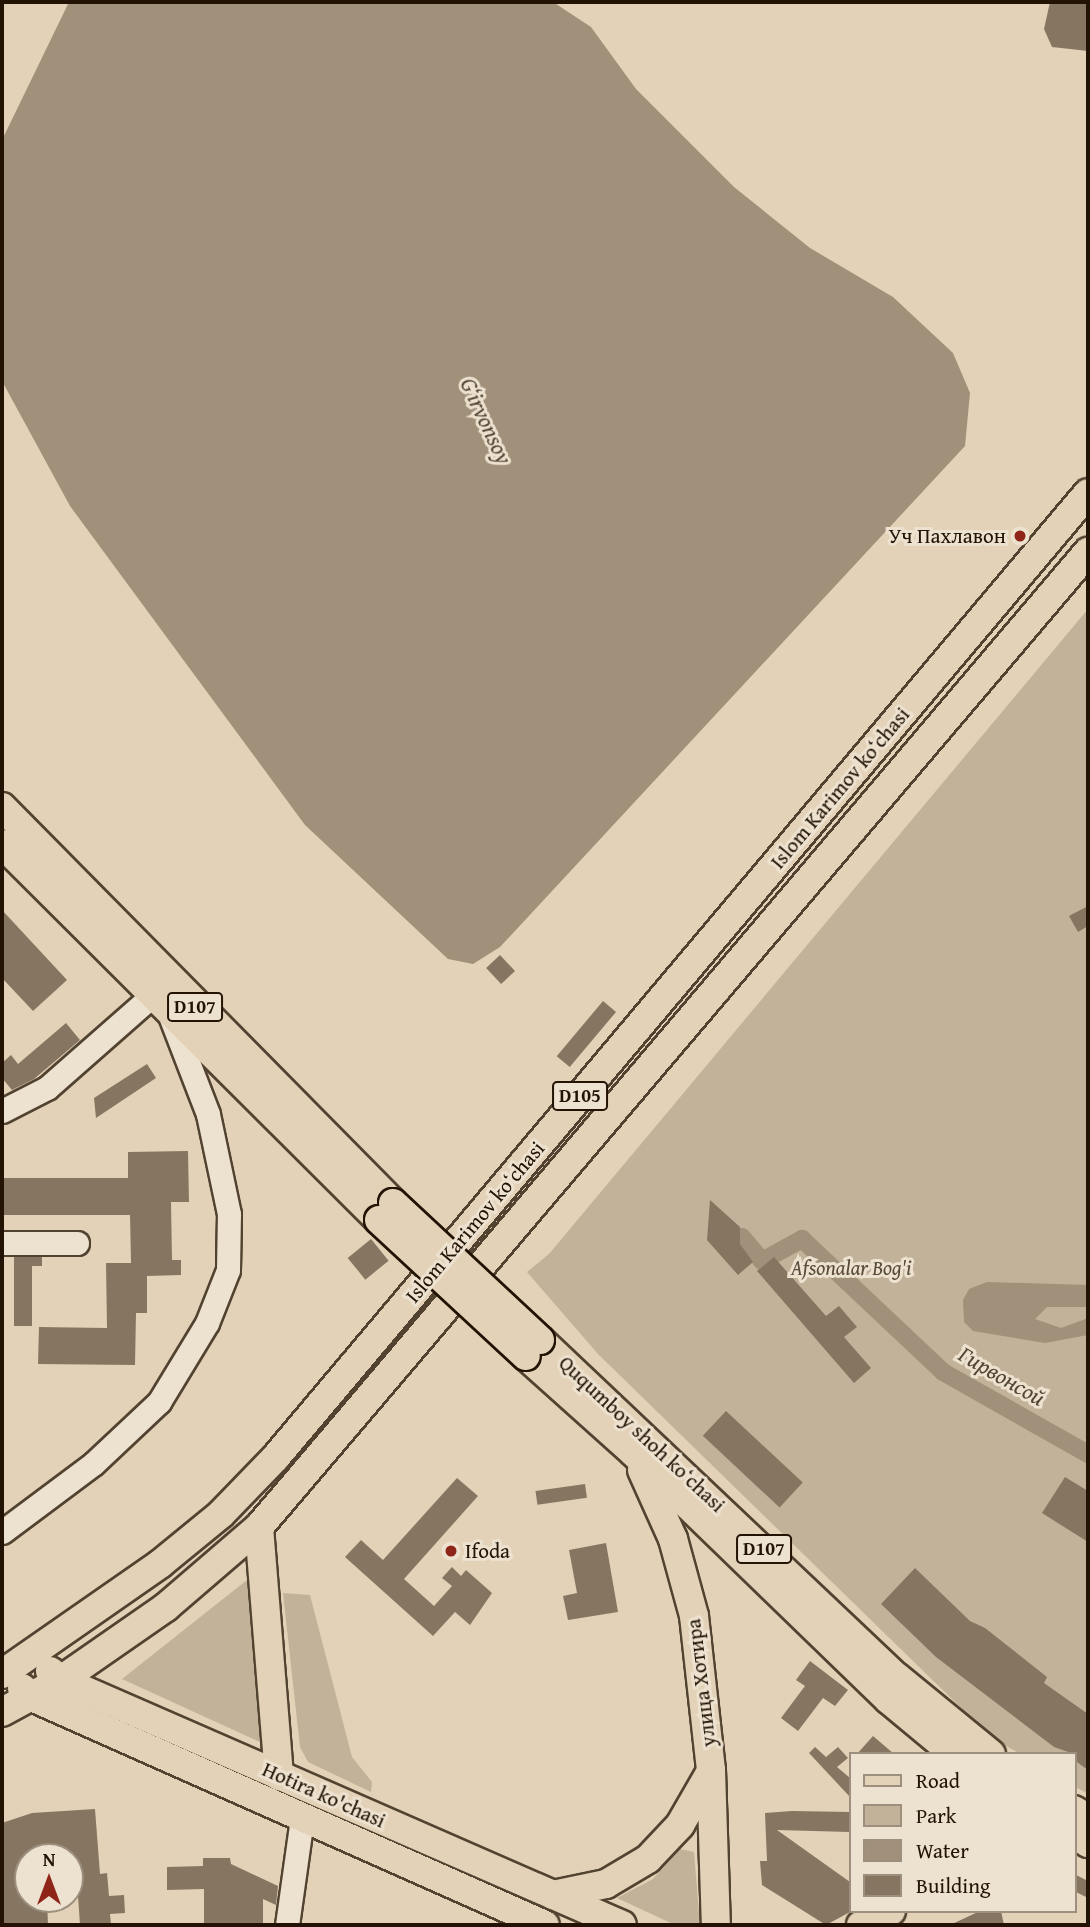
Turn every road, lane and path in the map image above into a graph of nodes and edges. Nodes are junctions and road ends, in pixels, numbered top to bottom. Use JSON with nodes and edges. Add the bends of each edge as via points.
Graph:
{"nodes":[{"id":1,"x":1088,"y":494,"type":"edge"},
{"id":2,"x":1088,"y":552,"type":"edge"},
{"id":3,"x":2,"y":807,"type":"edge"},
{"id":4,"x":2,"y":844,"type":"edge"},
{"id":5,"x":161,"y":1003,"type":"junction"},
{"id":6,"x":2,"y":1111,"type":"edge"},
{"id":7,"x":386,"y":1212,"type":"junction"},
{"id":8,"x":2,"y":1243,"type":"edge"},
{"id":9,"x":77,"y":1243,"type":"dead end"},
{"id":10,"x":533,"y":1348,"type":"junction"},
{"id":11,"x":633,"y":1452,"type":"junction"},
{"id":12,"x":259,"y":1527,"type":"junction"},
{"id":13,"x":2,"y":1532,"type":"edge"},
{"id":14,"x":31,"y":1656,"type":"junction"},
{"id":15,"x":3,"y":1673,"type":"edge"},
{"id":16,"x":61,"y":1680,"type":"junction"},
{"id":17,"x":33,"y":1697,"type":"junction"},
{"id":18,"x":2,"y":1712,"type":"edge"},
{"id":19,"x":952,"y":1752,"type":"edge"},
{"id":20,"x":989,"y":1752,"type":"edge"},
{"id":21,"x":711,"y":1770,"type":"junction"},
{"id":22,"x":279,"y":1776,"type":"junction"},
{"id":23,"x":302,"y":1818,"type":"junction"},
{"id":24,"x":1078,"y":1819,"type":"edge"},
{"id":25,"x":1088,"y":1843,"type":"edge"},
{"id":26,"x":553,"y":1895,"type":"junction"},
{"id":27,"x":887,"y":1913,"type":"edge"},
{"id":28,"x":287,"y":1925,"type":"edge"},
{"id":29,"x":545,"y":1925,"type":"edge"},
{"id":30,"x":622,"y":1925,"type":"edge"},
{"id":31,"x":716,"y":1925,"type":"edge"},
{"id":32,"x":861,"y":1925,"type":"edge"}],
"edges":[{"from":1,"to":14,"type":"main road","name":"Islom Karimov koʻchasi","number":"D105","via":[[1032,546],[276,1457],[192,1539]]},
{"from":2,"to":12,"type":"main road","name":"Islom Karimov koʻchasi","number":"D105"},
{"from":3,"to":7,"type":"main road","number":"D107"},
{"from":4,"to":5,"type":"main road","number":"D107"},
{"from":5,"to":6,"type":"street","via":[[47,1088]]},
{"from":5,"to":7,"type":"main road","number":"D107"},
{"from":5,"to":13,"type":"street","via":[[208,1114],[229,1214],[228,1270],[207,1323],[159,1402],[93,1464]]},
{"from":7,"to":10,"type":"main road","number":"D107","bridge":true},
{"from":8,"to":9,"type":"street"},
{"from":10,"to":11,"type":"main road","name":"Ququmboy shoh koʻchasi","number":"D107"},
{"from":10,"to":20,"type":"main road","name":"Ququmboy shoh koʻchasi","number":"D107","via":[[898,1678]]},
{"from":11,"to":19,"type":"main road","name":"Ququmboy shoh koʻchasi","number":"D107","via":[[889,1700]]},
{"from":11,"to":21,"type":"main road","name":"улица Хотира","via":[[658,1500],[688,1590]]},
{"from":12,"to":16,"type":"main road","name":"Islom Karimov koʻchasi","number":"D105","via":[[166,1607]]},
{"from":12,"to":22,"type":"main road"},
{"from":14,"to":15,"type":"main road","name":"Islom Karimov koʻchasi","number":"D105"},
{"from":14,"to":16,"type":"main road","name":"Hotira ko'chasi"},
{"from":15,"to":17,"type":"main road","name":"Hotira ko'chasi"},
{"from":16,"to":17,"type":"main road","name":"Islom Karimov koʻchasi","number":"D105"},
{"from":16,"to":22,"type":"main road","name":"Hotira ko'chasi"},
{"from":17,"to":18,"type":"main road","name":"Islom Karimov koʻchasi","number":"D105"},
{"from":17,"to":23,"type":"main road","name":"Hotira ko'chasi"},
{"from":21,"to":26,"type":"main road","via":[[681,1825],[648,1859],[606,1884]]},
{"from":21,"to":31,"type":"main road","name":"улица Хотира"},
{"from":22,"to":26,"type":"main road","name":"Hotira ko'chasi"},
{"from":23,"to":28,"type":"street"},
{"from":23,"to":29,"type":"main road","name":"Hotira ko'chasi"},
{"from":24,"to":25,"type":"main road"},
{"from":26,"to":30,"type":"main road","name":"Hotira ko'chasi"},
{"from":27,"to":32,"type":"main road"}]}
